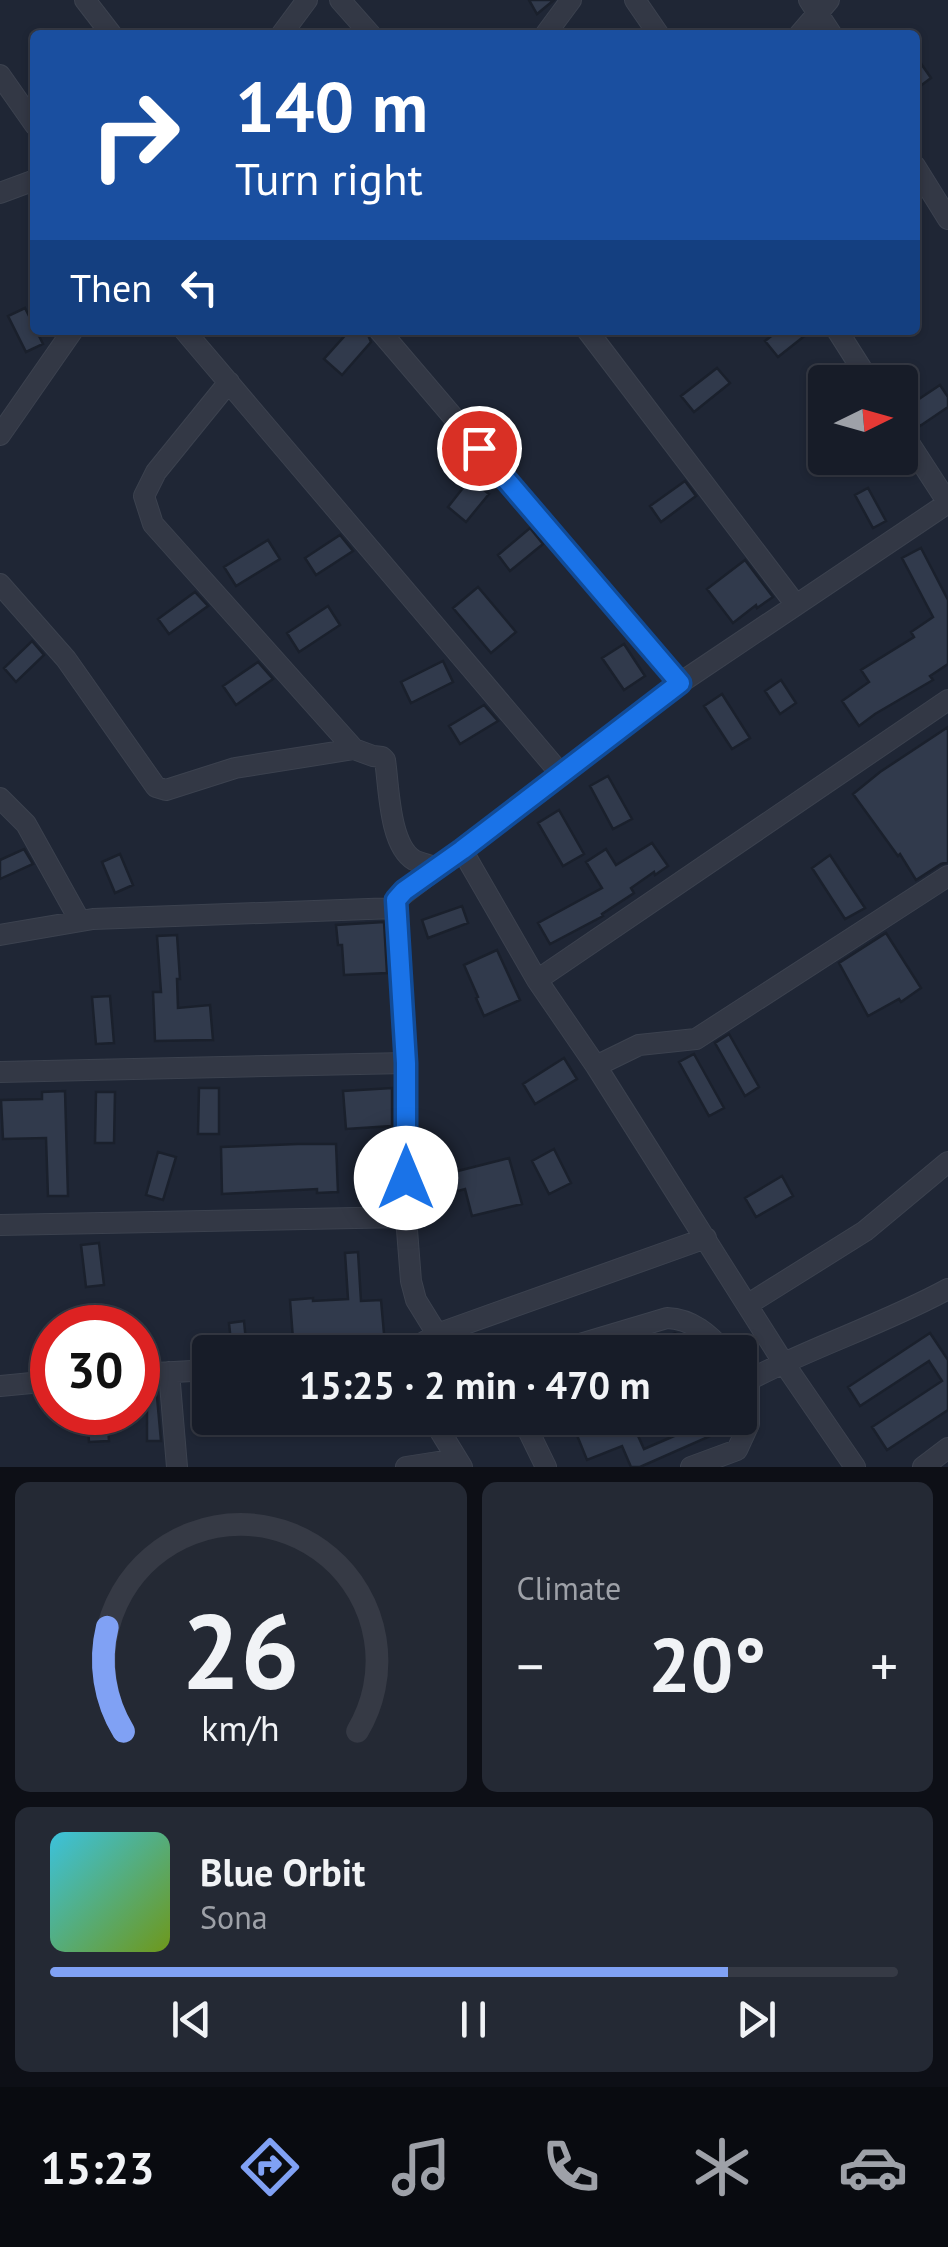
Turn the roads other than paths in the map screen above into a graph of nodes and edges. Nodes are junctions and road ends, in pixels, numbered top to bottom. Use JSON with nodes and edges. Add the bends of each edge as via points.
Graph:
{"nodes":[{"id":1,"x":85,"y":0,"type":"edge"},
{"id":2,"x":278,"y":0,"type":"edge"},
{"id":3,"x":307,"y":0,"type":"edge"},
{"id":4,"x":340,"y":0,"type":"edge"},
{"id":5,"x":571,"y":0,"type":"edge"},
{"id":6,"x":635,"y":0,"type":"edge"},
{"id":7,"x":819,"y":4,"type":"edge"},
{"id":8,"x":288,"y":26,"type":"edge"},
{"id":9,"x":108,"y":30,"type":"edge"},
{"id":10,"x":367,"y":30,"type":"edge"},
{"id":11,"x":549,"y":30,"type":"edge"},
{"id":12,"x":656,"y":30,"type":"edge"},
{"id":13,"x":802,"y":30,"type":"edge"},
{"id":14,"x":830,"y":30,"type":"edge"},
{"id":15,"x":0,"y":75,"type":"edge"},
{"id":16,"x":30,"y":118,"type":"edge"},
{"id":17,"x":920,"y":174,"type":"edge"},
{"id":18,"x":30,"y":182,"type":"edge"},
{"id":19,"x":0,"y":193,"type":"edge"},
{"id":20,"x":948,"y":219,"type":"edge"},
{"id":21,"x":70,"y":335,"type":"edge"},
{"id":22,"x":188,"y":335,"type":"edge"},
{"id":23,"x":383,"y":335,"type":"edge"},
{"id":24,"x":591,"y":335,"type":"edge"},
{"id":25,"x":839,"y":335,"type":"edge"},
{"id":26,"x":859,"y":365,"type":"edge"},
{"id":27,"x":229,"y":382,"type":"junction"},
{"id":28,"x":0,"y":435,"type":"edge"},
{"id":29,"x":918,"y":456,"type":"edge"},
{"id":30,"x":0,"y":584,"type":"edge"},
{"id":31,"x":796,"y":605,"type":"junction"},
{"id":32,"x":680,"y":683,"type":"junction"},
{"id":33,"x":948,"y":700,"type":"edge"},
{"id":34,"x":354,"y":749,"type":"junction"},
{"id":35,"x":560,"y":774,"type":"junction"},
{"id":36,"x":0,"y":798,"type":"edge"},
{"id":37,"x":462,"y":850,"type":"junction"},
{"id":38,"x":437,"y":868,"type":"junction"},
{"id":39,"x":948,"y":876,"type":"edge"},
{"id":40,"x":395,"y":908,"type":"junction"},
{"id":41,"x":80,"y":921,"type":"junction"},
{"id":42,"x":0,"y":935,"type":"edge"},
{"id":43,"x":537,"y":980,"type":"junction"},
{"id":44,"x":406,"y":1063,"type":"junction"},
{"id":45,"x":596,"y":1066,"type":"junction"},
{"id":46,"x":0,"y":1072,"type":"edge"},
{"id":47,"x":948,"y":1162,"type":"edge"},
{"id":48,"x":406,"y":1217,"type":"junction"},
{"id":49,"x":0,"y":1225,"type":"edge"},
{"id":50,"x":706,"y":1238,"type":"junction"},
{"id":51,"x":948,"y":1289,"type":"edge"},
{"id":52,"x":748,"y":1305,"type":"junction"},
{"id":53,"x":437,"y":1334,"type":"joint"},
{"id":54,"x":610,"y":1335,"type":"edge"},
{"id":55,"x":707,"y":1335,"type":"edge"},
{"id":56,"x":783,"y":1362,"type":"junction"},
{"id":57,"x":192,"y":1371,"type":"edge"},
{"id":58,"x":757,"y":1371,"type":"edge"},
{"id":59,"x":169,"y":1372,"type":"junction"},
{"id":60,"x":160,"y":1373,"type":"edge"},
{"id":61,"x":30,"y":1384,"type":"edge"},
{"id":62,"x":0,"y":1386,"type":"edge"},
{"id":63,"x":442,"y":1435,"type":"edge"},
{"id":64,"x":530,"y":1435,"type":"edge"},
{"id":65,"x":744,"y":1435,"type":"edge"},
{"id":66,"x":948,"y":1448,"type":"edge"},
{"id":67,"x":459,"y":1463,"type":"edge"},
{"id":68,"x":177,"y":1467,"type":"edge"},
{"id":69,"x":406,"y":1467,"type":"edge"},
{"id":70,"x":546,"y":1467,"type":"edge"},
{"id":71,"x":691,"y":1467,"type":"edge"},
{"id":72,"x":855,"y":1467,"type":"edge"},
{"id":73,"x":923,"y":1467,"type":"edge"}],
"edges":[{"from":1,"to":9,"type":"street"},
{"from":2,"to":8,"type":"street"},
{"from":3,"to":8,"type":"street"},
{"from":4,"to":10,"type":"street"},
{"from":5,"to":11,"type":"street"},
{"from":6,"to":12,"type":"street"},
{"from":7,"to":13,"type":"street"},
{"from":7,"to":14,"type":"street"},
{"from":15,"to":16,"type":"street"},
{"from":17,"to":20,"type":"street"},
{"from":18,"to":19,"type":"street"},
{"from":21,"to":28,"type":"street"},
{"from":22,"to":27,"type":"street"},
{"from":23,"to":32,"type":"street"},
{"from":24,"to":31,"type":"street"},
{"from":25,"to":26,"type":"street"},
{"from":27,"to":34,"type":"street","via":[[156,472],[144,496],[152,524]]},
{"from":27,"to":35,"type":"street"},
{"from":29,"to":31,"type":"street","via":[[948,503]]},
{"from":30,"to":34,"type":"street","via":[[66,659],[156,787]]},
{"from":31,"to":32,"type":"street"},
{"from":32,"to":35,"type":"street"},
{"from":33,"to":43,"type":"street"},
{"from":34,"to":38,"type":"street","via":[[384,758],[401,844],[411,859]]},
{"from":35,"to":37,"type":"street"},
{"from":36,"to":41,"type":"street","via":[[26,824]]},
{"from":37,"to":38,"type":"street"},
{"from":37,"to":43,"type":"street"},
{"from":38,"to":40,"type":"street","via":[[404,891]]},
{"from":39,"to":45,"type":"street","via":[[696,1039],[639,1045]]},
{"from":40,"to":41,"type":"street"},
{"from":40,"to":44,"type":"street"},
{"from":41,"to":42,"type":"street"},
{"from":43,"to":45,"type":"street"},
{"from":44,"to":46,"type":"street"},
{"from":44,"to":48,"type":"street"},
{"from":45,"to":50,"type":"street"},
{"from":47,"to":52,"type":"street","via":[[865,1231]]},
{"from":48,"to":49,"type":"street"},
{"from":48,"to":53,"type":"street","via":[[416,1300]]},
{"from":50,"to":52,"type":"street"},
{"from":50,"to":53,"type":"street"},
{"from":51,"to":56,"type":"street"},
{"from":52,"to":56,"type":"street"},
{"from":54,"to":55,"type":"street","via":[[667,1318]]},
{"from":56,"to":58,"type":"street"},
{"from":56,"to":72,"type":"street"},
{"from":57,"to":59,"type":"street"},
{"from":59,"to":60,"type":"street"},
{"from":59,"to":68,"type":"street"},
{"from":61,"to":62,"type":"street"},
{"from":63,"to":67,"type":"street"},
{"from":64,"to":70,"type":"street"},
{"from":65,"to":71,"type":"street","via":[[737,1450]]},
{"from":66,"to":73,"type":"street"},
{"from":67,"to":69,"type":"street"}]}
